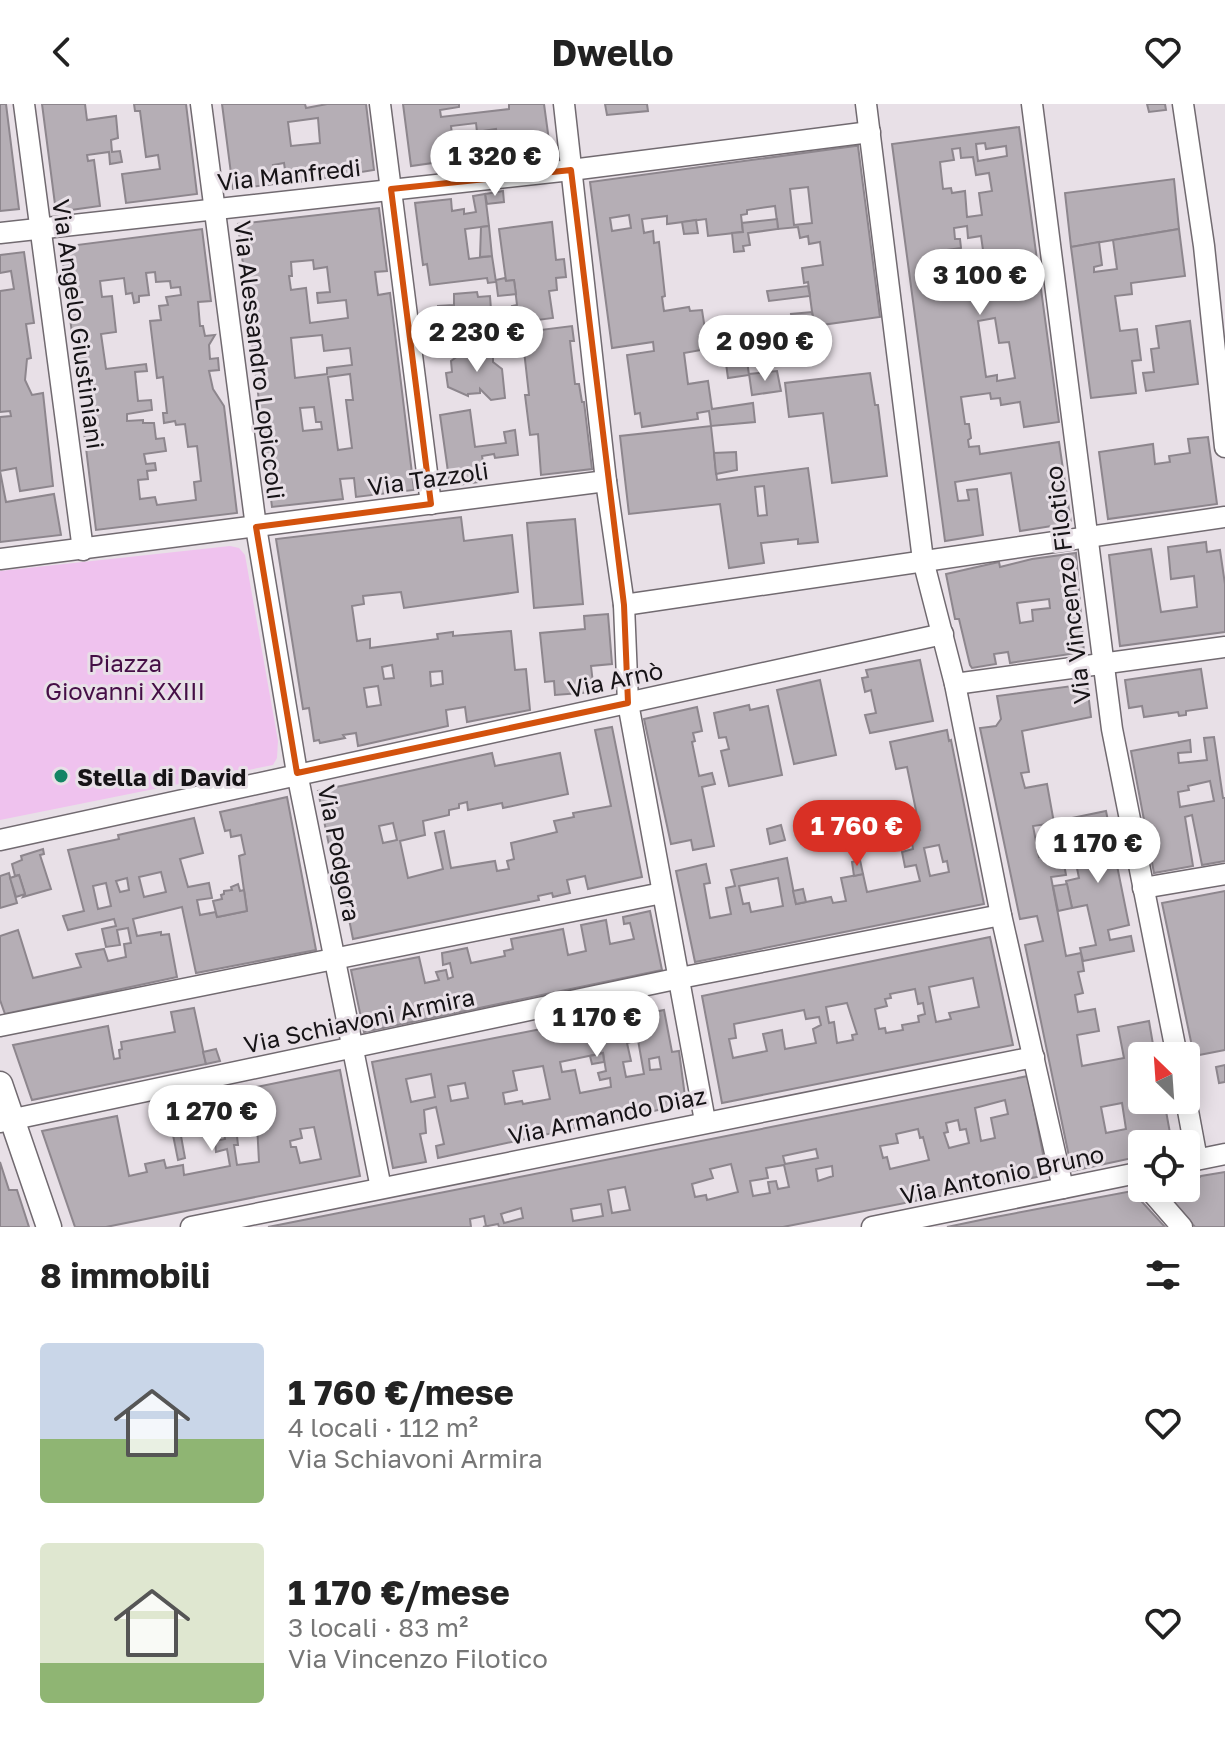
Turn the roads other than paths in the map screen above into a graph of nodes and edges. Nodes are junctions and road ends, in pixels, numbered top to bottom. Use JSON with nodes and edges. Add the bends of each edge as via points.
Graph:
{"nodes":[{"id":1,"x":24,"y":104,"type":"edge"},
{"id":2,"x":201,"y":104,"type":"edge"},
{"id":3,"x":380,"y":104,"type":"edge"},
{"id":4,"x":564,"y":104,"type":"edge"},
{"id":5,"x":866,"y":104,"type":"edge"},
{"id":6,"x":1032,"y":104,"type":"edge"},
{"id":7,"x":1183,"y":104,"type":"edge"},
{"id":8,"x":870,"y":132,"type":"junction"},
{"id":9,"x":571,"y":170,"type":"junction"},
{"id":10,"x":391,"y":189,"type":"junction"},
{"id":11,"x":214,"y":208,"type":"junction"},
{"id":12,"x":40,"y":228,"type":"junction"},
{"id":13,"x":0,"y":233,"type":"edge"},
{"id":14,"x":1225,"y":447,"type":"edge"},
{"id":15,"x":606,"y":481,"type":"junction"},
{"id":16,"x":431,"y":504,"type":"junction"},
{"id":17,"x":1225,"y":517,"type":"edge"},
{"id":18,"x":256,"y":527,"type":"junction"},
{"id":19,"x":1088,"y":536,"type":"junction"},
{"id":20,"x":83,"y":550,"type":"junction"},
{"id":21,"x":0,"y":559,"type":"edge"},
{"id":22,"x":923,"y":560,"type":"junction"},
{"id":23,"x":624,"y":605,"type":"junction"},
{"id":24,"x":943,"y":634,"type":"junction"},
{"id":25,"x":1225,"y":647,"type":"edge"},
{"id":26,"x":1102,"y":663,"type":"junction"},
{"id":27,"x":955,"y":684,"type":"junction"},
{"id":28,"x":628,"y":703,"type":"junction"},
{"id":29,"x":297,"y":773,"type":"junction"},
{"id":30,"x":0,"y":840,"type":"edge"},
{"id":31,"x":1225,"y":874,"type":"edge"},
{"id":32,"x":1143,"y":888,"type":"junction"},
{"id":33,"x":662,"y":893,"type":"junction"},
{"id":34,"x":1001,"y":915,"type":"junction"},
{"id":35,"x":335,"y":959,"type":"junction"},
{"id":36,"x":680,"y":978,"type":"junction"},
{"id":37,"x":0,"y":1026,"type":"edge"},
{"id":38,"x":1174,"y":1042,"type":"edge"},
{"id":39,"x":352,"y":1048,"type":"junction"},
{"id":40,"x":1034,"y":1057,"type":"junction"},
{"id":41,"x":0,"y":1084,"type":"edge"},
{"id":42,"x":5,"y":1121,"type":"edge"},
{"id":43,"x":705,"y":1121,"type":"junction"},
{"id":44,"x":1225,"y":1154,"type":"edge"},
{"id":45,"x":1200,"y":1159,"type":"edge"},
{"id":46,"x":1128,"y":1181,"type":"edge"},
{"id":47,"x":381,"y":1188,"type":"junction"},
{"id":48,"x":1063,"y":1188,"type":"junction"},
{"id":49,"x":1161,"y":1202,"type":"edge"},
{"id":50,"x":934,"y":1221,"type":"edge"},
{"id":51,"x":49,"y":1227,"type":"edge"},
{"id":52,"x":191,"y":1227,"type":"edge"},
{"id":53,"x":872,"y":1227,"type":"edge"},
{"id":54,"x":1182,"y":1227,"type":"edge"}],
"edges":[{"from":1,"to":12,"type":"street","name":"Via Angelo Giustiniani"},
{"from":2,"to":11,"type":"street","name":"Via Alessandro Lopiccoli"},
{"from":3,"to":10,"type":"street"},
{"from":4,"to":9,"type":"street"},
{"from":5,"to":8,"type":"street"},
{"from":6,"to":19,"type":"street","name":"Via Vincenzo Filotico"},
{"from":7,"to":14,"type":"street"},
{"from":8,"to":9,"type":"street","name":"Via Manfredi"},
{"from":8,"to":22,"type":"street"},
{"from":9,"to":10,"type":"street","name":"Via Manfredi"},
{"from":9,"to":15,"type":"street"},
{"from":10,"to":11,"type":"street","name":"Via Manfredi"},
{"from":10,"to":16,"type":"street"},
{"from":11,"to":12,"type":"street","name":"Via Manfredi"},
{"from":11,"to":18,"type":"street","name":"Via Alessandro Lopiccoli"},
{"from":12,"to":13,"type":"street","name":"Via Manfredi"},
{"from":12,"to":20,"type":"street","name":"Via Angelo Giustiniani"},
{"from":15,"to":16,"type":"street","name":"Via Tazzoli"},
{"from":15,"to":23,"type":"street"},
{"from":16,"to":18,"type":"street","name":"Via Tazzoli"},
{"from":17,"to":19,"type":"street"},
{"from":18,"to":20,"type":"street"},
{"from":18,"to":29,"type":"street","name":"Via Podgora"},
{"from":19,"to":22,"type":"street"},
{"from":19,"to":26,"type":"street","name":"Via Vincenzo Filotico"},
{"from":20,"to":21,"type":"street"},
{"from":22,"to":23,"type":"street"},
{"from":22,"to":24,"type":"street"},
{"from":23,"to":28,"type":"street"},
{"from":24,"to":27,"type":"street"},
{"from":24,"to":28,"type":"street","name":"Via Arnò"},
{"from":25,"to":26,"type":"street"},
{"from":26,"to":27,"type":"street"},
{"from":26,"to":32,"type":"street","name":"Via Vincenzo Filotico"},
{"from":27,"to":34,"type":"street"},
{"from":28,"to":29,"type":"street","name":"Via Arnò"},
{"from":28,"to":33,"type":"street"},
{"from":29,"to":30,"type":"street"},
{"from":29,"to":35,"type":"street","name":"Via Podgora"},
{"from":31,"to":32,"type":"street"},
{"from":32,"to":38,"type":"street","name":"Via Vincenzo Filotico"},
{"from":33,"to":35,"type":"street"},
{"from":33,"to":36,"type":"street"},
{"from":34,"to":36,"type":"street","name":"Via Schiavoni Armira"},
{"from":34,"to":40,"type":"street"},
{"from":35,"to":37,"type":"street"},
{"from":35,"to":39,"type":"street","name":"Via Podgora"},
{"from":36,"to":39,"type":"street","name":"Via Schiavoni Armira"},
{"from":36,"to":43,"type":"street"},
{"from":39,"to":42,"type":"street","name":"Via Schiavoni Armira"},
{"from":39,"to":47,"type":"street","name":"Via Podgora"},
{"from":40,"to":43,"type":"street","name":"Via Armando Diaz"},
{"from":40,"to":48,"type":"street"},
{"from":41,"to":42,"type":"street"},
{"from":42,"to":51,"type":"street"},
{"from":43,"to":47,"type":"street","name":"Via Armando Diaz"},
{"from":44,"to":45,"type":"street"},
{"from":46,"to":48,"type":"street","name":"Via Antonio Bruno"},
{"from":47,"to":52,"type":"street","name":"Via Armando Diaz"},
{"from":48,"to":50,"type":"street","name":"Via Antonio Bruno"},
{"from":49,"to":54,"type":"street"},
{"from":50,"to":53,"type":"street","name":"Via Antonio Bruno"}]}
